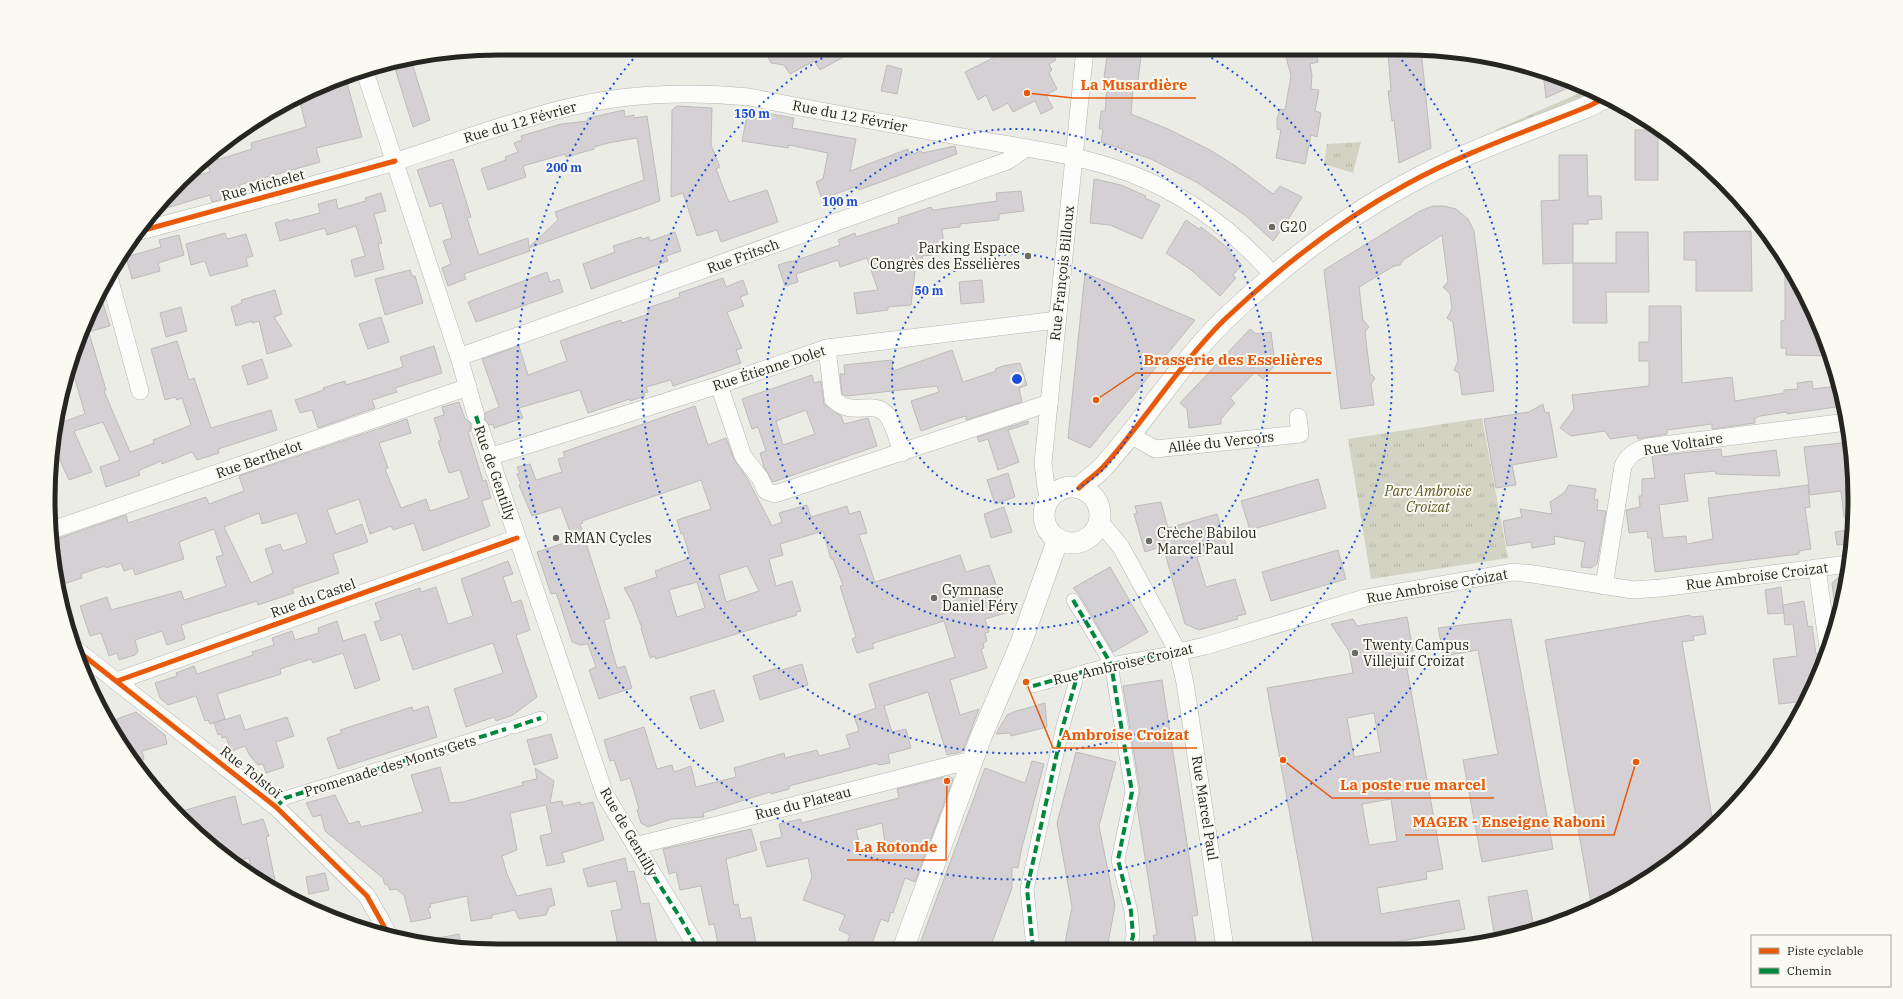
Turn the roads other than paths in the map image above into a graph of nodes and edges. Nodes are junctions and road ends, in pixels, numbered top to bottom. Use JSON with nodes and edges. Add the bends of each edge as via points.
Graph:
{"nodes":[{"id":1,"x":1084,"y":55,"type":"edge"},
{"id":2,"x":366,"y":76,"type":"edge"},
{"id":3,"x":1600,"y":101,"type":"edge"},
{"id":4,"x":1025,"y":149,"type":"junction"},
{"id":5,"x":1073,"y":157,"type":"junction"},
{"id":6,"x":395,"y":161,"type":"junction"},
{"id":7,"x":147,"y":229,"type":"edge"},
{"id":8,"x":1274,"y":276,"type":"junction"},
{"id":9,"x":111,"y":284,"type":"edge"},
{"id":10,"x":1058,"y":320,"type":"junction"},
{"id":11,"x":827,"y":348,"type":"junction"},
{"id":12,"x":459,"y":357,"type":"junction"},
{"id":13,"x":719,"y":385,"type":"junction"},
{"id":14,"x":468,"y":387,"type":"junction"},
{"id":15,"x":140,"y":391,"type":"dead end"},
{"id":16,"x":1049,"y":403,"type":"junction"},
{"id":17,"x":1298,"y":417,"type":"dead end"},
{"id":18,"x":1841,"y":423,"type":"edge"},
{"id":19,"x":1129,"y":434,"type":"junction"},
{"id":20,"x":902,"y":453,"type":"junction"},
{"id":21,"x":489,"y":457,"type":"junction"},
{"id":22,"x":1103,"y":468,"type":"junction"},
{"id":23,"x":1079,"y":488,"type":"junction"},
{"id":24,"x":1050,"y":497,"type":"junction"},
{"id":25,"x":1098,"y":502,"type":"junction"},
{"id":26,"x":1100,"y":522,"type":"junction"},
{"id":27,"x":56,"y":528,"type":"edge"},
{"id":28,"x":517,"y":538,"type":"junction"},
{"id":29,"x":1058,"y":539,"type":"junction"},
{"id":30,"x":1843,"y":565,"type":"edge"},
{"id":31,"x":1817,"y":568,"type":"junction"},
{"id":32,"x":1604,"y":586,"type":"junction"},
{"id":33,"x":1073,"y":600,"type":"dead end"},
{"id":34,"x":1826,"y":635,"type":"edge"},
{"id":35,"x":1178,"y":652,"type":"junction"},
{"id":36,"x":84,"y":656,"type":"edge"},
{"id":37,"x":1111,"y":664,"type":"junction"},
{"id":38,"x":1078,"y":673,"type":"junction"},
{"id":39,"x":117,"y":681,"type":"junction"},
{"id":40,"x":1033,"y":686,"type":"dead end"},
{"id":41,"x":541,"y":718,"type":"dead end"},
{"id":42,"x":972,"y":765,"type":"junction"},
{"id":43,"x":276,"y":807,"type":"junction"},
{"id":44,"x":635,"y":846,"type":"junction"},
{"id":45,"x":386,"y":929,"type":"edge"},
{"id":46,"x":695,"y":944,"type":"edge"},
{"id":47,"x":905,"y":944,"type":"edge"},
{"id":48,"x":1033,"y":944,"type":"edge"},
{"id":49,"x":1131,"y":944,"type":"edge"},
{"id":50,"x":1224,"y":944,"type":"edge"}],
"edges":[{"from":1,"to":5,"type":"street","name":"Rue François Billoux"},
{"from":2,"to":6,"type":"street","name":"Rue de Gentilly"},
{"from":3,"to":8,"type":"street","via":[[1460,158],[1407,184],[1357,213]]},
{"from":4,"to":5,"type":"street","name":"Rue du 12 Février"},
{"from":4,"to":6,"type":"street","name":"Rue du 12 Février","via":[[749,98],[670,94],[609,99],[566,108],[494,128]]},
{"from":4,"to":12,"type":"street","name":"Rue Fritsch","via":[[1007,161]]},
{"from":5,"to":8,"type":"street","name":"Rue du 12 Février","via":[[1135,175],[1189,202],[1239,238]]},
{"from":5,"to":10,"type":"street","name":"Rue François Billoux"},
{"from":6,"to":7,"type":"street","name":"Rue Michelet"},
{"from":6,"to":12,"type":"street","name":"Rue de Gentilly"},
{"from":8,"to":19,"type":"street","via":[[1224,320],[1185,362]]},
{"from":9,"to":15,"type":"street"},
{"from":10,"to":11,"type":"street","name":"Rue Étienne Dolet"},
{"from":10,"to":16,"type":"street","name":"Rue François Billoux"},
{"from":11,"to":13,"type":"street","name":"Rue Étienne Dolet"},
{"from":11,"to":20,"type":"street","via":[[833,399],[841,406],[851,409],[874,407],[884,412],[890,420]]},
{"from":12,"to":14,"type":"street","name":"Rue de Gentilly"},
{"from":13,"to":20,"type":"street","via":[[743,456],[760,478],[766,491],[770,493],[780,494]]},
{"from":13,"to":21,"type":"street","name":"Rue Étienne Dolet"},
{"from":14,"to":21,"type":"street","name":"Rue de Gentilly"},
{"from":14,"to":27,"type":"street","name":"Rue Berthelot"},
{"from":16,"to":20,"type":"street"},
{"from":16,"to":24,"type":"street","name":"Rue François Billoux","via":[[1043,463],[1046,488]]},
{"from":17,"to":19,"type":"street","name":"Allée du Vercors","via":[[1300,434],[1155,449]]},
{"from":18,"to":32,"type":"street","name":"Rue Voltaire","via":[[1647,447],[1633,452],[1625,461]]},
{"from":19,"to":22,"type":"street"},
{"from":21,"to":28,"type":"street","name":"Rue de Gentilly"},
{"from":22,"to":23,"type":"street"},
{"from":22,"to":25,"type":"street"},
{"from":23,"to":24,"type":"street","via":[[1064,487]]},
{"from":23,"to":25,"type":"street","via":[[1088,492]]},
{"from":24,"to":29,"type":"street","via":[[1044,515],[1046,525]]},
{"from":25,"to":26,"type":"street"},
{"from":26,"to":29,"type":"street","via":[[1094,533],[1083,541],[1066,542]]},
{"from":26,"to":35,"type":"street","name":"Rue Marcel Paul","via":[[1121,547]]},
{"from":28,"to":39,"type":"street","name":"Rue du Castel"},
{"from":28,"to":44,"type":"street","name":"Rue de Gentilly","via":[[605,795]]},
{"from":29,"to":42,"type":"street","via":[[1021,643]]},
{"from":30,"to":31,"type":"street","name":"Rue Ambroise Croizat"},
{"from":31,"to":32,"type":"street","name":"Rue Ambroise Croizat","via":[[1661,588],[1633,590]]},
{"from":31,"to":34,"type":"street"},
{"from":32,"to":35,"type":"street","name":"Rue Ambroise Croizat","via":[[1513,572],[1365,598]]},
{"from":33,"to":37,"type":"street"},
{"from":35,"to":37,"type":"street","name":"Rue Ambroise Croizat"},
{"from":35,"to":50,"type":"street","name":"Rue Marcel Paul","via":[[1185,683]]},
{"from":36,"to":39,"type":"street","name":"Rue Tolstoï"},
{"from":37,"to":38,"type":"street","name":"Rue Ambroise Croizat"},
{"from":37,"to":49,"type":"street","via":[[1132,792],[1118,860],[1130,911],[1133,936]]},
{"from":38,"to":40,"type":"street","name":"Rue Ambroise Croizat"},
{"from":38,"to":48,"type":"street","via":[[1063,726],[1027,888]]},
{"from":39,"to":43,"type":"street","name":"Rue Tolstoï"},
{"from":41,"to":43,"type":"street","name":"Promenade des Monts Gets","via":[[286,798]]},
{"from":42,"to":44,"type":"street","name":"Rue du Plateau","via":[[963,762]]},
{"from":42,"to":47,"type":"street"},
{"from":43,"to":45,"type":"street","name":"Rue Tolstoï","via":[[367,896]]},
{"from":44,"to":46,"type":"street","name":"Rue de Gentilly"}]}
